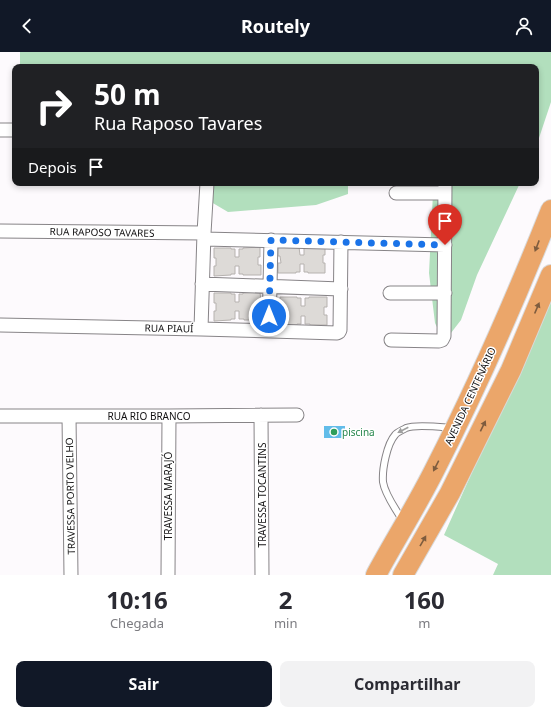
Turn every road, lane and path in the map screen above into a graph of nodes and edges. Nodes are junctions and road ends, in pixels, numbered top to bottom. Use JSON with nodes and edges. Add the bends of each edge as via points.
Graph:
{"nodes":[{"id":1,"x":0,"y":130,"type":"edge"},
{"id":2,"x":12,"y":130,"type":"edge"},
{"id":3,"x":207,"y":186,"type":"edge"},
{"id":4,"x":445,"y":188,"type":"edge"},
{"id":5,"x":396,"y":193,"type":"dead end"},
{"id":6,"x":551,"y":210,"type":"edge"},
{"id":7,"x":0,"y":231,"type":"edge"},
{"id":8,"x":204,"y":236,"type":"junction"},
{"id":9,"x":271,"y":240,"type":"junction"},
{"id":10,"x":341,"y":242,"type":"junction"},
{"id":11,"x":445,"y":245,"type":"junction"},
{"id":12,"x":551,"y":275,"type":"edge"},
{"id":13,"x":202,"y":284,"type":"junction"},
{"id":14,"x":270,"y":287,"type":"junction"},
{"id":15,"x":341,"y":290,"type":"junction"},
{"id":16,"x":390,"y":293,"type":"dead end"},
{"id":17,"x":444,"y":293,"type":"junction"},
{"id":18,"x":0,"y":326,"type":"edge"},
{"id":19,"x":201,"y":328,"type":"junction"},
{"id":20,"x":269,"y":331,"type":"junction"},
{"id":21,"x":391,"y":340,"type":"dead end"},
{"id":22,"x":261,"y":415,"type":"junction"},
{"id":23,"x":297,"y":415,"type":"dead end"},
{"id":24,"x":0,"y":416,"type":"edge"},
{"id":25,"x":69,"y":416,"type":"junction"},
{"id":26,"x":169,"y":416,"type":"junction"},
{"id":27,"x":455,"y":428,"type":"junction"},
{"id":28,"x":404,"y":524,"type":"junction"},
{"id":29,"x":71,"y":575,"type":"edge"},
{"id":30,"x":168,"y":575,"type":"edge"},
{"id":31,"x":262,"y":575,"type":"edge"},
{"id":32,"x":376,"y":575,"type":"edge"},
{"id":33,"x":403,"y":575,"type":"edge"}],
"edges":[{"from":1,"to":2,"type":"street"},
{"from":3,"to":8,"type":"street"},
{"from":4,"to":5,"type":"street"},
{"from":4,"to":11,"type":"street"},
{"from":6,"to":27,"type":"main road","name":"AVENIDA CENTENÁRIO","one_way":true,"via":[[487,362]]},
{"from":7,"to":8,"type":"street","name":"RUA RAPOSO TAVARES"},
{"from":8,"to":9,"type":"street","name":"RUA RAPOSO TAVARES"},
{"from":8,"to":13,"type":"street"},
{"from":9,"to":10,"type":"street","name":"RUA RAPOSO TAVARES"},
{"from":9,"to":14,"type":"street"},
{"from":10,"to":11,"type":"street","name":"RUA RAPOSO TAVARES"},
{"from":10,"to":15,"type":"street"},
{"from":11,"to":17,"type":"street"},
{"from":33,"to":12,"type":"main road","one_way":true,"via":[[450,493],[507,377]]},
{"from":13,"to":14,"type":"street"},
{"from":13,"to":19,"type":"street"},
{"from":14,"to":15,"type":"street"},
{"from":14,"to":20,"type":"street"},
{"from":15,"to":20,"type":"street","name":"RUA PIAUÍ","via":[[339,332]]},
{"from":16,"to":17,"type":"street"},
{"from":17,"to":21,"type":"street","via":[[442,340]]},
{"from":18,"to":19,"type":"street","name":"RUA PIAUÍ"},
{"from":19,"to":20,"type":"street","name":"RUA PIAUÍ"},
{"from":22,"to":23,"type":"street","name":"RUA RIO BRANCO"},
{"from":22,"to":26,"type":"street","name":"RUA RIO BRANCO"},
{"from":22,"to":31,"type":"street","name":"TRAVESSA TOCANTINS"},
{"from":24,"to":25,"type":"street","name":"RUA RIO BRANCO"},
{"from":25,"to":26,"type":"street","name":"RUA RIO BRANCO"},
{"from":25,"to":29,"type":"street","name":"TRAVESSA PORTO VELHO"},
{"from":26,"to":30,"type":"street","name":"TRAVESSA MARAJÓ"},
{"from":27,"to":28,"type":"main road","name":"AVENIDA CENTENÁRIO","one_way":true},
{"from":27,"to":28,"type":"lane","one_way":true,"via":[[422,426],[407,428],[395,434],[387,450],[384,482],[388,496]]},
{"from":28,"to":32,"type":"main road","name":"AVENIDA CENTENÁRIO"}]}
